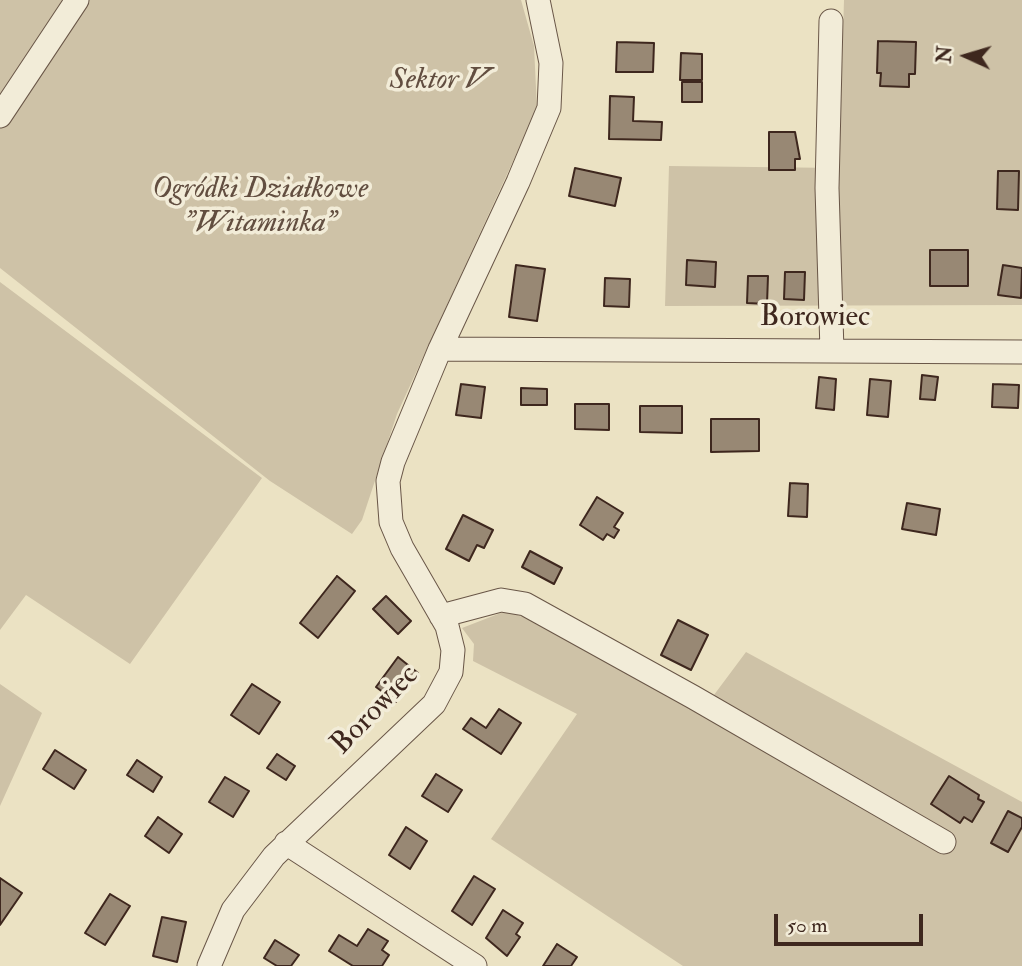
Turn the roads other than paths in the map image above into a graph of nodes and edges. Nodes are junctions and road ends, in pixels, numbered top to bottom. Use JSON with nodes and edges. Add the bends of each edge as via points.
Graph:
{"nodes":[{"id":1,"x":76,"y":0,"type":"edge"},
{"id":2,"x":538,"y":0,"type":"edge"},
{"id":3,"x":831,"y":21,"type":"dead end"},
{"id":4,"x":0,"y":116,"type":"edge"},
{"id":5,"x":440,"y":349,"type":"junction"},
{"id":6,"x":832,"y":351,"type":"junction"},
{"id":7,"x":1022,"y":352,"type":"edge"},
{"id":8,"x":441,"y":616,"type":"junction"},
{"id":9,"x":944,"y":842,"type":"dead end"},
{"id":10,"x":286,"y":843,"type":"junction"},
{"id":11,"x":209,"y":966,"type":"edge"},
{"id":12,"x":475,"y":966,"type":"edge"}],
"edges":[{"from":1,"to":4,"type":"street"},
{"from":2,"to":5,"type":"street","name":"Borowiec","via":[[551,63],[549,108]]},
{"from":3,"to":6,"type":"street","via":[[827,188]]},
{"from":5,"to":6,"type":"street","name":"Borowiec"},
{"from":5,"to":8,"type":"street","name":"Borowiec","via":[[393,462],[387,497],[396,536]]},
{"from":6,"to":7,"type":"street","name":"Borowiec"},
{"from":8,"to":9,"type":"street","via":[[501,600],[525,604]]},
{"from":8,"to":10,"type":"street","name":"Borowiec","via":[[451,636],[453,661],[439,697]]},
{"from":10,"to":11,"type":"street","name":"Borowiec","via":[[233,910]]},
{"from":10,"to":12,"type":"street"}]}
